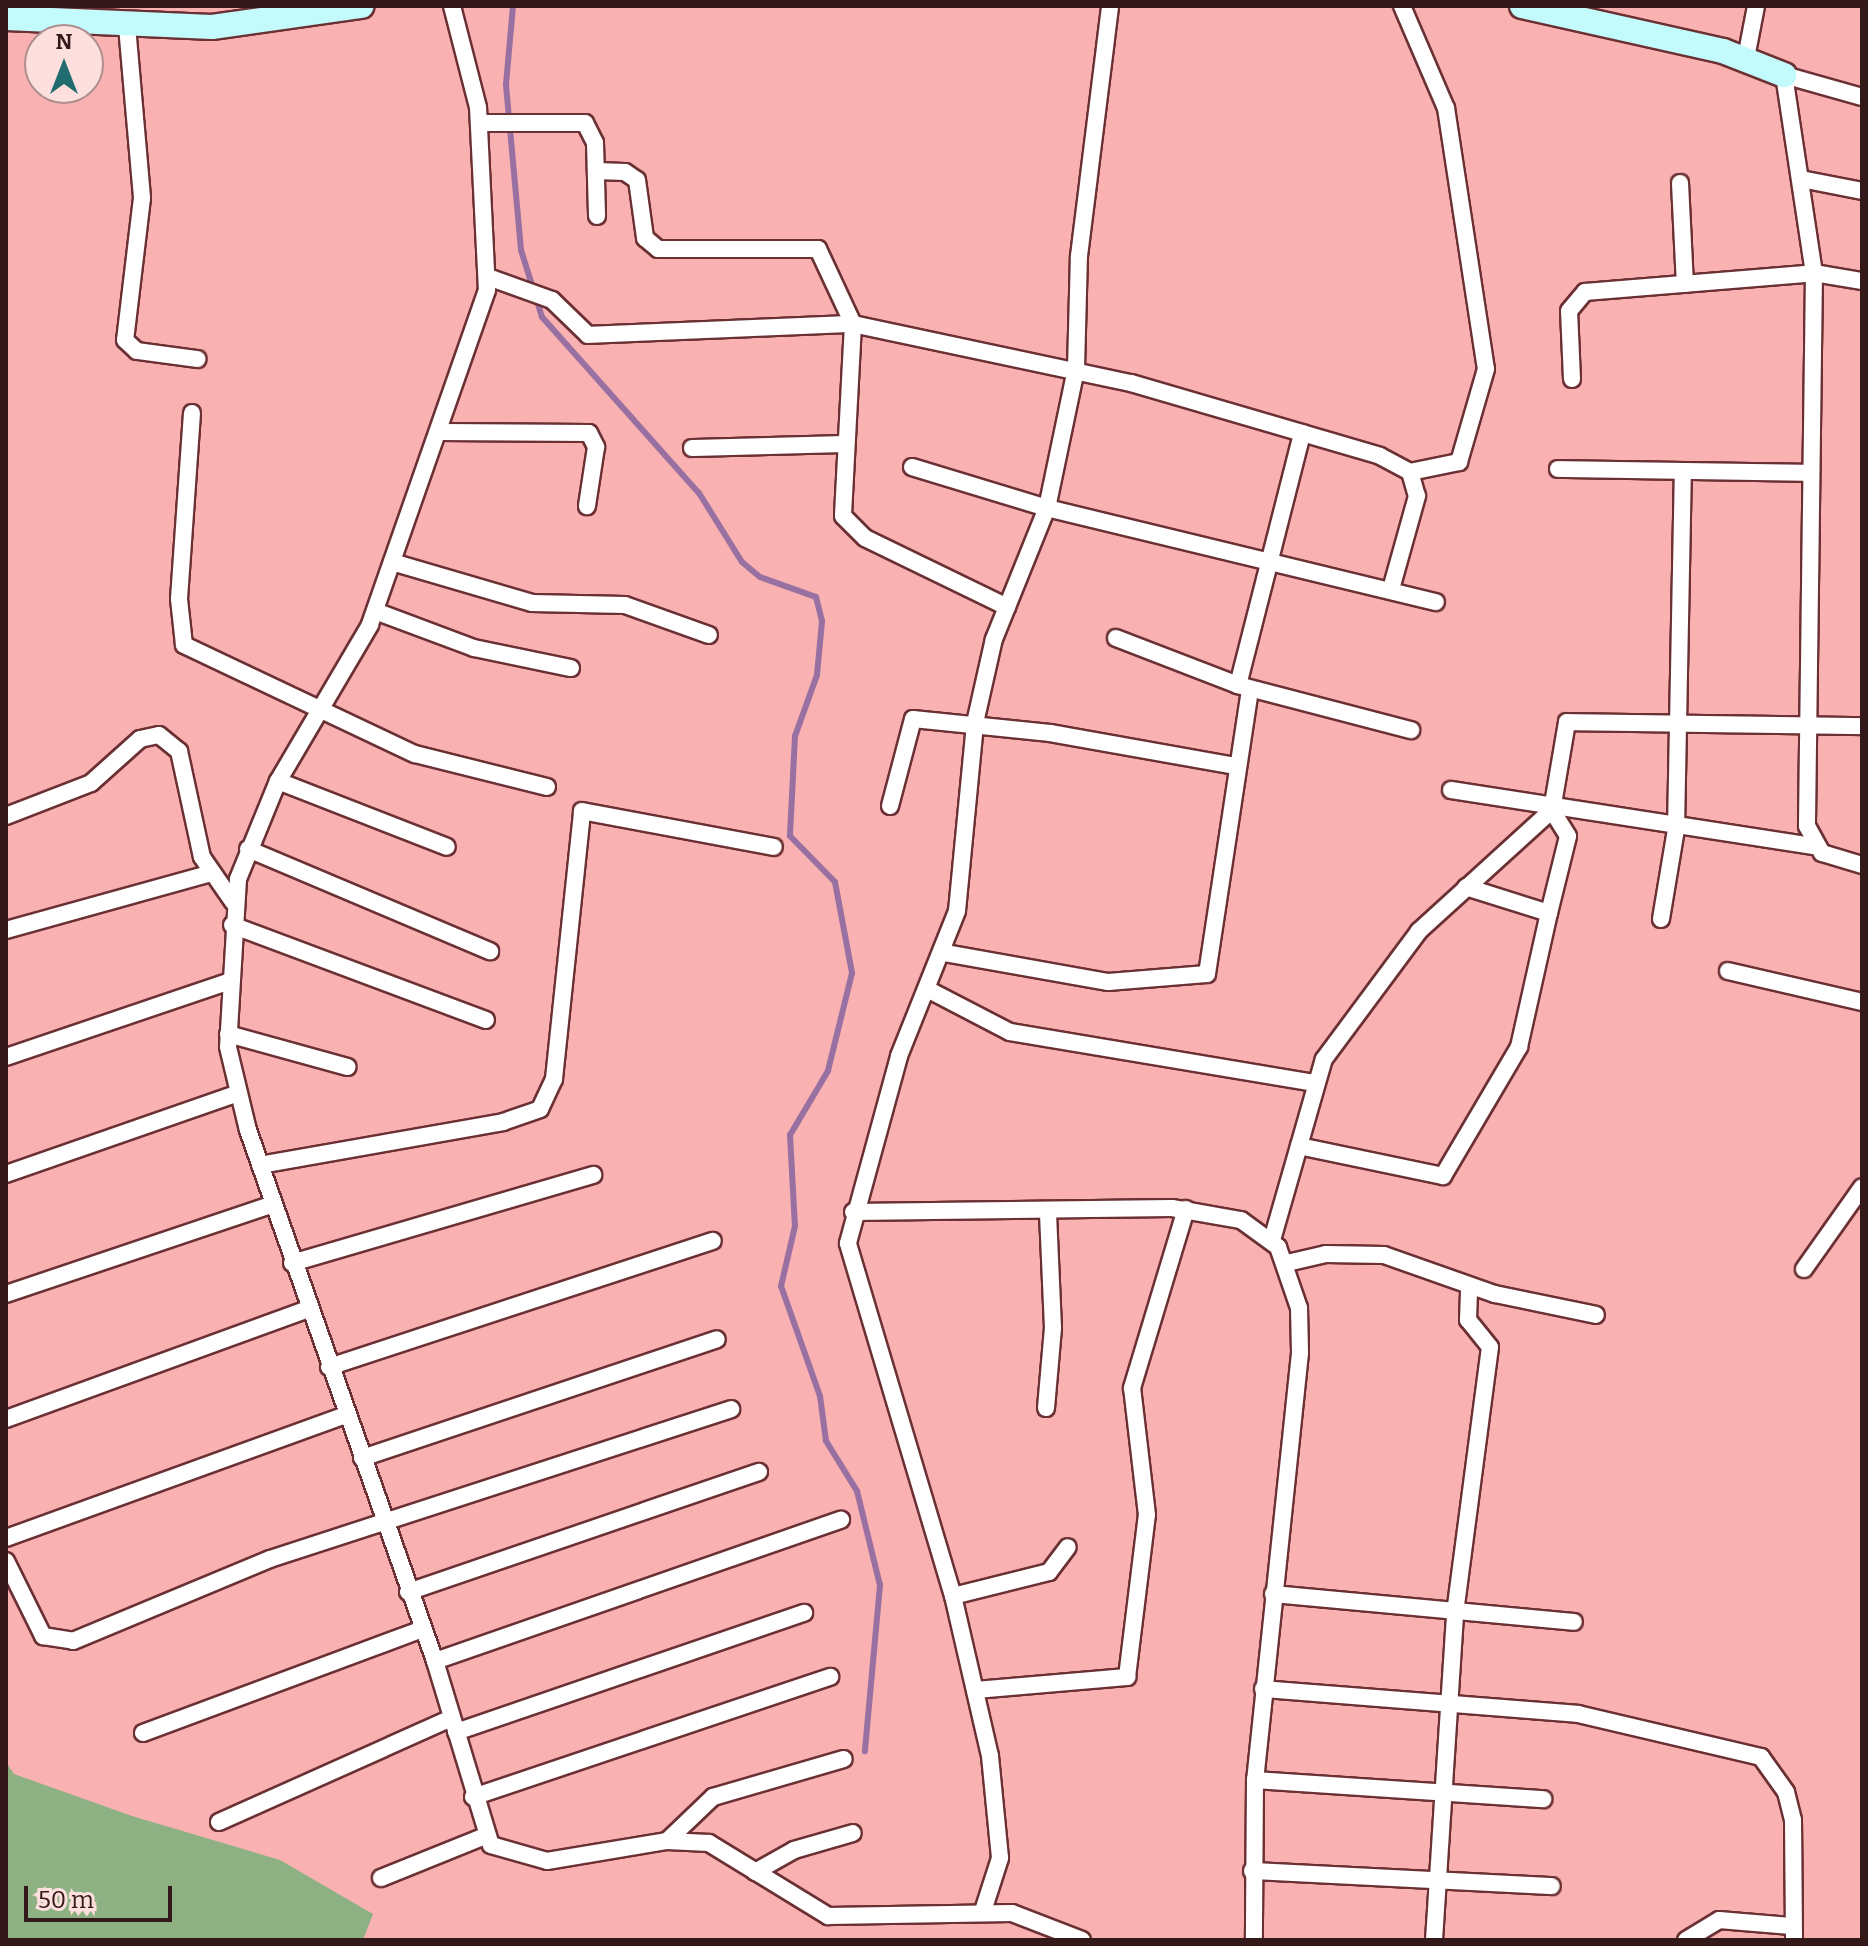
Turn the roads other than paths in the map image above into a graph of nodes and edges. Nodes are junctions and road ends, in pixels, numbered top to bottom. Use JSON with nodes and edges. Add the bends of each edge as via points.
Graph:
{"nodes":[{"id":1,"x":362,"y":6,"type":"edge"},
{"id":2,"x":452,"y":6,"type":"edge"},
{"id":3,"x":1110,"y":6,"type":"edge"},
{"id":4,"x":1402,"y":6,"type":"edge"},
{"id":5,"x":1522,"y":6,"type":"edge"},
{"id":6,"x":1756,"y":6,"type":"edge"},
{"id":7,"x":332,"y":9,"type":"edge"},
{"id":8,"x":59,"y":15,"type":"edge"},
{"id":9,"x":6,"y":18,"type":"edge"},
{"id":10,"x":127,"y":26,"type":"junction"},
{"id":11,"x":1746,"y":58,"type":"junction"},
{"id":12,"x":1784,"y":75,"type":"junction"},
{"id":13,"x":1862,"y":97,"type":"edge"},
{"id":14,"x":480,"y":123,"type":"junction"},
{"id":15,"x":596,"y":171,"type":"junction"},
{"id":16,"x":1801,"y":179,"type":"junction"},
{"id":17,"x":1680,"y":183,"type":"dead end"},
{"id":18,"x":1862,"y":191,"type":"edge"},
{"id":19,"x":597,"y":216,"type":"dead end"},
{"id":20,"x":1814,"y":273,"type":"junction"},
{"id":21,"x":488,"y":277,"type":"junction"},
{"id":22,"x":1862,"y":281,"type":"edge"},
{"id":23,"x":1685,"y":284,"type":"junction"},
{"id":24,"x":853,"y":324,"type":"junction"},
{"id":25,"x":197,"y":359,"type":"dead end"},
{"id":26,"x":1076,"y":369,"type":"junction"},
{"id":27,"x":1572,"y":379,"type":"dead end"},
{"id":28,"x":192,"y":413,"type":"dead end"},
{"id":29,"x":441,"y":432,"type":"junction"},
{"id":30,"x":1302,"y":433,"type":"junction"},
{"id":31,"x":846,"y":444,"type":"junction"},
{"id":32,"x":692,"y":448,"type":"dead end"},
{"id":33,"x":912,"y":467,"type":"dead end"},
{"id":34,"x":1558,"y":469,"type":"dead end"},
{"id":35,"x":1683,"y":471,"type":"junction"},
{"id":36,"x":1410,"y":472,"type":"junction"},
{"id":37,"x":1811,"y":473,"type":"junction"},
{"id":38,"x":587,"y":506,"type":"dead end"},
{"id":39,"x":1047,"y":508,"type":"junction"},
{"id":40,"x":1266,"y":560,"type":"junction"},
{"id":41,"x":392,"y":562,"type":"junction"},
{"id":42,"x":1391,"y":589,"type":"junction"},
{"id":43,"x":1436,"y":602,"type":"dead end"},
{"id":44,"x":1007,"y":607,"type":"junction"},
{"id":45,"x":375,"y":611,"type":"junction"},
{"id":46,"x":709,"y":635,"type":"dead end"},
{"id":47,"x":1116,"y":638,"type":"dead end"},
{"id":48,"x":571,"y":668,"type":"dead end"},
{"id":49,"x":1244,"y":687,"type":"junction"},
{"id":50,"x":316,"y":709,"type":"junction"},
{"id":51,"x":975,"y":723,"type":"junction"},
{"id":52,"x":1680,"y":723,"type":"junction"},
{"id":53,"x":1805,"y":724,"type":"junction"},
{"id":54,"x":1862,"y":726,"type":"edge"},
{"id":55,"x":1411,"y":730,"type":"dead end"},
{"id":56,"x":1236,"y":766,"type":"junction"},
{"id":57,"x":278,"y":781,"type":"junction"},
{"id":58,"x":547,"y":787,"type":"dead end"},
{"id":59,"x":1451,"y":790,"type":"dead end"},
{"id":60,"x":890,"y":806,"type":"dead end"},
{"id":61,"x":1552,"y":810,"type":"junction"},
{"id":62,"x":6,"y":816,"type":"edge"},
{"id":63,"x":1676,"y":829,"type":"junction"},
{"id":64,"x":1814,"y":846,"type":"junction"},
{"id":65,"x":447,"y":847,"type":"dead end"},
{"id":66,"x":774,"y":847,"type":"dead end"},
{"id":67,"x":248,"y":849,"type":"junction"},
{"id":68,"x":1862,"y":865,"type":"edge"},
{"id":69,"x":208,"y":874,"type":"junction"},
{"id":70,"x":1466,"y":887,"type":"junction"},
{"id":71,"x":233,"y":902,"type":"junction"},
{"id":72,"x":1549,"y":913,"type":"junction"},
{"id":73,"x":1661,"y":919,"type":"dead end"},
{"id":74,"x":232,"y":925,"type":"junction"},
{"id":75,"x":6,"y":930,"type":"edge"},
{"id":76,"x":490,"y":951,"type":"dead end"},
{"id":77,"x":945,"y":953,"type":"junction"},
{"id":78,"x":1728,"y":971,"type":"dead end"},
{"id":79,"x":227,"y":982,"type":"junction"},
{"id":80,"x":927,"y":989,"type":"junction"},
{"id":81,"x":1862,"y":1002,"type":"edge"},
{"id":82,"x":486,"y":1020,"type":"dead end"},
{"id":83,"x":228,"y":1034,"type":"junction"},
{"id":84,"x":6,"y":1057,"type":"edge"},
{"id":85,"x":348,"y":1067,"type":"dead end"},
{"id":86,"x":1314,"y":1083,"type":"junction"},
{"id":87,"x":236,"y":1094,"type":"junction"},
{"id":88,"x":1299,"y":1146,"type":"junction"},
{"id":89,"x":260,"y":1165,"type":"junction"},
{"id":90,"x":6,"y":1174,"type":"edge"},
{"id":91,"x":593,"y":1175,"type":"dead end"},
{"id":92,"x":1862,"y":1187,"type":"edge"},
{"id":93,"x":273,"y":1204,"type":"junction"},
{"id":94,"x":1186,"y":1209,"type":"junction"},
{"id":95,"x":853,"y":1212,"type":"junction"},
{"id":96,"x":1048,"y":1212,"type":"junction"},
{"id":97,"x":1272,"y":1240,"type":"junction"},
{"id":98,"x":713,"y":1241,"type":"dead end"},
{"id":99,"x":292,"y":1263,"type":"junction"},
{"id":100,"x":1287,"y":1263,"type":"junction"},
{"id":101,"x":1804,"y":1269,"type":"dead end"},
{"id":102,"x":1469,"y":1286,"type":"junction"},
{"id":103,"x":6,"y":1294,"type":"edge"},
{"id":104,"x":309,"y":1309,"type":"junction"},
{"id":105,"x":1596,"y":1315,"type":"dead end"},
{"id":106,"x":717,"y":1339,"type":"dead end"},
{"id":107,"x":329,"y":1367,"type":"junction"},
{"id":108,"x":1046,"y":1408,"type":"dead end"},
{"id":109,"x":731,"y":1409,"type":"dead end"},
{"id":110,"x":346,"y":1415,"type":"junction"},
{"id":111,"x":6,"y":1419,"type":"edge"},
{"id":112,"x":362,"y":1458,"type":"junction"},
{"id":113,"x":759,"y":1472,"type":"dead end"},
{"id":114,"x":841,"y":1520,"type":"dead end"},
{"id":115,"x":383,"y":1522,"type":"junction"},
{"id":116,"x":6,"y":1538,"type":"edge"},
{"id":117,"x":1068,"y":1547,"type":"dead end"},
{"id":118,"x":6,"y":1561,"type":"edge"},
{"id":119,"x":408,"y":1592,"type":"junction"},
{"id":120,"x":1273,"y":1594,"type":"junction"},
{"id":121,"x":953,"y":1596,"type":"junction"},
{"id":122,"x":804,"y":1613,"type":"dead end"},
{"id":123,"x":1455,"y":1613,"type":"junction"},
{"id":124,"x":1574,"y":1622,"type":"dead end"},
{"id":125,"x":422,"y":1629,"type":"junction"},
{"id":126,"x":435,"y":1661,"type":"junction"},
{"id":127,"x":830,"y":1677,"type":"dead end"},
{"id":128,"x":1263,"y":1689,"type":"junction"},
{"id":129,"x":975,"y":1690,"type":"junction"},
{"id":130,"x":1449,"y":1703,"type":"junction"},
{"id":131,"x":453,"y":1725,"type":"junction"},
{"id":132,"x":143,"y":1733,"type":"dead end"},
{"id":133,"x":844,"y":1759,"type":"dead end"},
{"id":134,"x":1255,"y":1780,"type":"junction"},
{"id":135,"x":1443,"y":1791,"type":"junction"},
{"id":136,"x":473,"y":1797,"type":"junction"},
{"id":137,"x":1543,"y":1799,"type":"dead end"},
{"id":138,"x":219,"y":1822,"type":"dead end"},
{"id":139,"x":853,"y":1833,"type":"dead end"},
{"id":140,"x":485,"y":1836,"type":"junction"},
{"id":141,"x":667,"y":1841,"type":"junction"},
{"id":142,"x":1252,"y":1871,"type":"junction"},
{"id":143,"x":755,"y":1872,"type":"junction"},
{"id":144,"x":381,"y":1878,"type":"dead end"},
{"id":145,"x":1438,"y":1881,"type":"junction"},
{"id":146,"x":1552,"y":1886,"type":"dead end"},
{"id":147,"x":983,"y":1911,"type":"junction"},
{"id":148,"x":1792,"y":1933,"type":"edge"},
{"id":149,"x":1082,"y":1940,"type":"edge"},
{"id":150,"x":1254,"y":1940,"type":"edge"},
{"id":151,"x":1434,"y":1940,"type":"edge"},
{"id":152,"x":1686,"y":1940,"type":"edge"}],
"edges":[{"from":1,"to":7,"type":"street"},
{"from":2,"to":14,"type":"street","via":[[473,70]]},
{"from":3,"to":26,"type":"street","via":[[1079,256]]},
{"from":4,"to":36,"type":"street","via":[[1446,108],[1486,369],[1459,462]]},
{"from":5,"to":11,"type":"street"},
{"from":6,"to":11,"type":"street"},
{"from":7,"to":10,"type":"street","via":[[255,24]]},
{"from":8,"to":9,"type":"street"},
{"from":8,"to":10,"type":"street"},
{"from":10,"to":25,"type":"street","via":[[142,198],[125,340],[137,351]]},
{"from":11,"to":12,"type":"street"},
{"from":12,"to":13,"type":"street"},
{"from":12,"to":16,"type":"street"},
{"from":14,"to":15,"type":"street","via":[[585,123]]},
{"from":14,"to":21,"type":"street"},
{"from":15,"to":19,"type":"street"},
{"from":15,"to":24,"type":"street","via":[[625,172],[637,180],[645,238],[658,249],[818,249]]},
{"from":16,"to":18,"type":"street"},
{"from":16,"to":20,"type":"street"},
{"from":17,"to":23,"type":"street"},
{"from":20,"to":22,"type":"street"},
{"from":20,"to":23,"type":"street"},
{"from":20,"to":37,"type":"street"},
{"from":21,"to":24,"type":"street","via":[[544,296],[582,332],[597,336]]},
{"from":21,"to":29,"type":"street"},
{"from":23,"to":27,"type":"street","via":[[1578,295],[1569,311]]},
{"from":24,"to":26,"type":"street"},
{"from":24,"to":31,"type":"street"},
{"from":26,"to":30,"type":"street"},
{"from":26,"to":39,"type":"street"},
{"from":28,"to":50,"type":"street","via":[[180,639]]},
{"from":29,"to":38,"type":"street","via":[[589,433],[596,447]]},
{"from":29,"to":41,"type":"street"},
{"from":30,"to":36,"type":"street"},
{"from":30,"to":40,"type":"street"},
{"from":31,"to":32,"type":"street"},
{"from":31,"to":44,"type":"street","via":[[842,508],[856,532]]},
{"from":33,"to":39,"type":"street"},
{"from":34,"to":35,"type":"street"},
{"from":35,"to":37,"type":"street"},
{"from":35,"to":52,"type":"street"},
{"from":36,"to":42,"type":"street","via":[[1417,496]]},
{"from":37,"to":53,"type":"street"},
{"from":39,"to":40,"type":"street"},
{"from":39,"to":44,"type":"street"},
{"from":40,"to":42,"type":"street"},
{"from":40,"to":49,"type":"street"},
{"from":41,"to":45,"type":"street"},
{"from":41,"to":46,"type":"street","via":[[532,603],[625,605]]},
{"from":42,"to":43,"type":"street"},
{"from":44,"to":51,"type":"street"},
{"from":45,"to":48,"type":"street","via":[[474,648]]},
{"from":45,"to":50,"type":"street"},
{"from":47,"to":49,"type":"street"},
{"from":49,"to":55,"type":"street"},
{"from":49,"to":56,"type":"street"},
{"from":50,"to":57,"type":"street"},
{"from":50,"to":58,"type":"street","via":[[442,765]]},
{"from":51,"to":56,"type":"street"},
{"from":51,"to":60,"type":"street","via":[[908,722]]},
{"from":51,"to":77,"type":"street","via":[[962,882]]},
{"from":52,"to":53,"type":"street"},
{"from":52,"to":61,"type":"street","via":[[1567,722]]},
{"from":52,"to":63,"type":"street"},
{"from":53,"to":54,"type":"street"},
{"from":53,"to":64,"type":"street","via":[[1807,826]]},
{"from":56,"to":77,"type":"street","via":[[1207,974],[1108,982]]},
{"from":57,"to":65,"type":"street"},
{"from":57,"to":67,"type":"street"},
{"from":59,"to":61,"type":"street"},
{"from":61,"to":63,"type":"street"},
{"from":61,"to":70,"type":"street"},
{"from":61,"to":72,"type":"street","via":[[1568,836]]},
{"from":62,"to":69,"type":"street","via":[[91,783],[140,739],[159,735],[175,744],[186,769]]},
{"from":63,"to":64,"type":"street"},
{"from":63,"to":73,"type":"street"},
{"from":64,"to":68,"type":"street"},
{"from":66,"to":89,"type":"street","via":[[582,811],[554,1079],[540,1109],[503,1122]]},
{"from":67,"to":71,"type":"street"},
{"from":67,"to":76,"type":"street"},
{"from":69,"to":71,"type":"street"},
{"from":69,"to":75,"type":"street"},
{"from":70,"to":72,"type":"street"},
{"from":70,"to":86,"type":"street","via":[[1419,931]]},
{"from":71,"to":74,"type":"street"},
{"from":72,"to":88,"type":"street","via":[[1519,1047],[1443,1176]]},
{"from":74,"to":79,"type":"street"},
{"from":74,"to":82,"type":"street"},
{"from":77,"to":80,"type":"street"},
{"from":78,"to":81,"type":"street"},
{"from":79,"to":83,"type":"street"},
{"from":79,"to":84,"type":"street"},
{"from":80,"to":86,"type":"street","via":[[1010,1032]]},
{"from":80,"to":95,"type":"street"},
{"from":83,"to":85,"type":"street"},
{"from":83,"to":87,"type":"street"},
{"from":86,"to":88,"type":"street"},
{"from":87,"to":89,"type":"street"},
{"from":87,"to":90,"type":"street"},
{"from":88,"to":97,"type":"street"},
{"from":89,"to":93,"type":"street"},
{"from":91,"to":99,"type":"street"},
{"from":92,"to":101,"type":"street"},
{"from":93,"to":99,"type":"street"},
{"from":93,"to":103,"type":"street"},
{"from":94,"to":96,"type":"street"},
{"from":94,"to":97,"type":"street","via":[[1241,1220]]},
{"from":94,"to":129,"type":"street","via":[[1131,1395],[1147,1515],[1127,1677]]},
{"from":95,"to":96,"type":"street"},
{"from":95,"to":121,"type":"street","via":[[852,1262]]},
{"from":96,"to":108,"type":"street","via":[[1053,1328]]},
{"from":97,"to":100,"type":"street"},
{"from":98,"to":107,"type":"street"},
{"from":99,"to":104,"type":"street"},
{"from":100,"to":102,"type":"street","via":[[1326,1254],[1384,1255]]},
{"from":100,"to":120,"type":"street","via":[[1300,1353]]},
{"from":102,"to":105,"type":"street"},
{"from":102,"to":123,"type":"street","via":[[1468,1320],[1490,1347]]},
{"from":104,"to":107,"type":"street"},
{"from":104,"to":111,"type":"street"},
{"from":106,"to":112,"type":"street"},
{"from":107,"to":110,"type":"street"},
{"from":109,"to":115,"type":"street"},
{"from":110,"to":112,"type":"street"},
{"from":110,"to":116,"type":"street"},
{"from":112,"to":115,"type":"street"},
{"from":113,"to":119,"type":"street"},
{"from":114,"to":126,"type":"street"},
{"from":115,"to":118,"type":"street","via":[[62,1643],[43,1636]]},
{"from":115,"to":119,"type":"street"},
{"from":117,"to":121,"type":"street","via":[[1049,1572]]},
{"from":119,"to":125,"type":"street"},
{"from":120,"to":123,"type":"street"},
{"from":120,"to":128,"type":"street"},
{"from":121,"to":129,"type":"street"},
{"from":122,"to":131,"type":"street"},
{"from":123,"to":124,"type":"street"},
{"from":123,"to":130,"type":"street"},
{"from":125,"to":126,"type":"street"},
{"from":125,"to":132,"type":"street"},
{"from":126,"to":131,"type":"street"},
{"from":127,"to":136,"type":"street"},
{"from":128,"to":130,"type":"street"},
{"from":128,"to":134,"type":"street"},
{"from":129,"to":147,"type":"street","via":[[1001,1831],[997,1875]]},
{"from":130,"to":135,"type":"street"},
{"from":130,"to":148,"type":"street","via":[[1578,1714],[1761,1757],[1786,1792],[1793,1820]]},
{"from":131,"to":136,"type":"street"},
{"from":131,"to":138,"type":"street"},
{"from":133,"to":141,"type":"street","via":[[713,1797]]},
{"from":134,"to":135,"type":"street"},
{"from":134,"to":142,"type":"street"},
{"from":135,"to":137,"type":"street"},
{"from":135,"to":145,"type":"street"},
{"from":136,"to":140,"type":"street"},
{"from":139,"to":143,"type":"street","via":[[794,1850]]},
{"from":140,"to":141,"type":"street","via":[[514,1857],[547,1861]]},
{"from":140,"to":144,"type":"street"},
{"from":141,"to":143,"type":"street","via":[[709,1843]]},
{"from":142,"to":145,"type":"street"},
{"from":142,"to":150,"type":"street"},
{"from":143,"to":147,"type":"street","via":[[828,1916]]},
{"from":145,"to":146,"type":"street"},
{"from":145,"to":151,"type":"street"},
{"from":147,"to":149,"type":"street","via":[[1036,1919]]},
{"from":148,"to":152,"type":"street","via":[[1719,1920]]}]}
